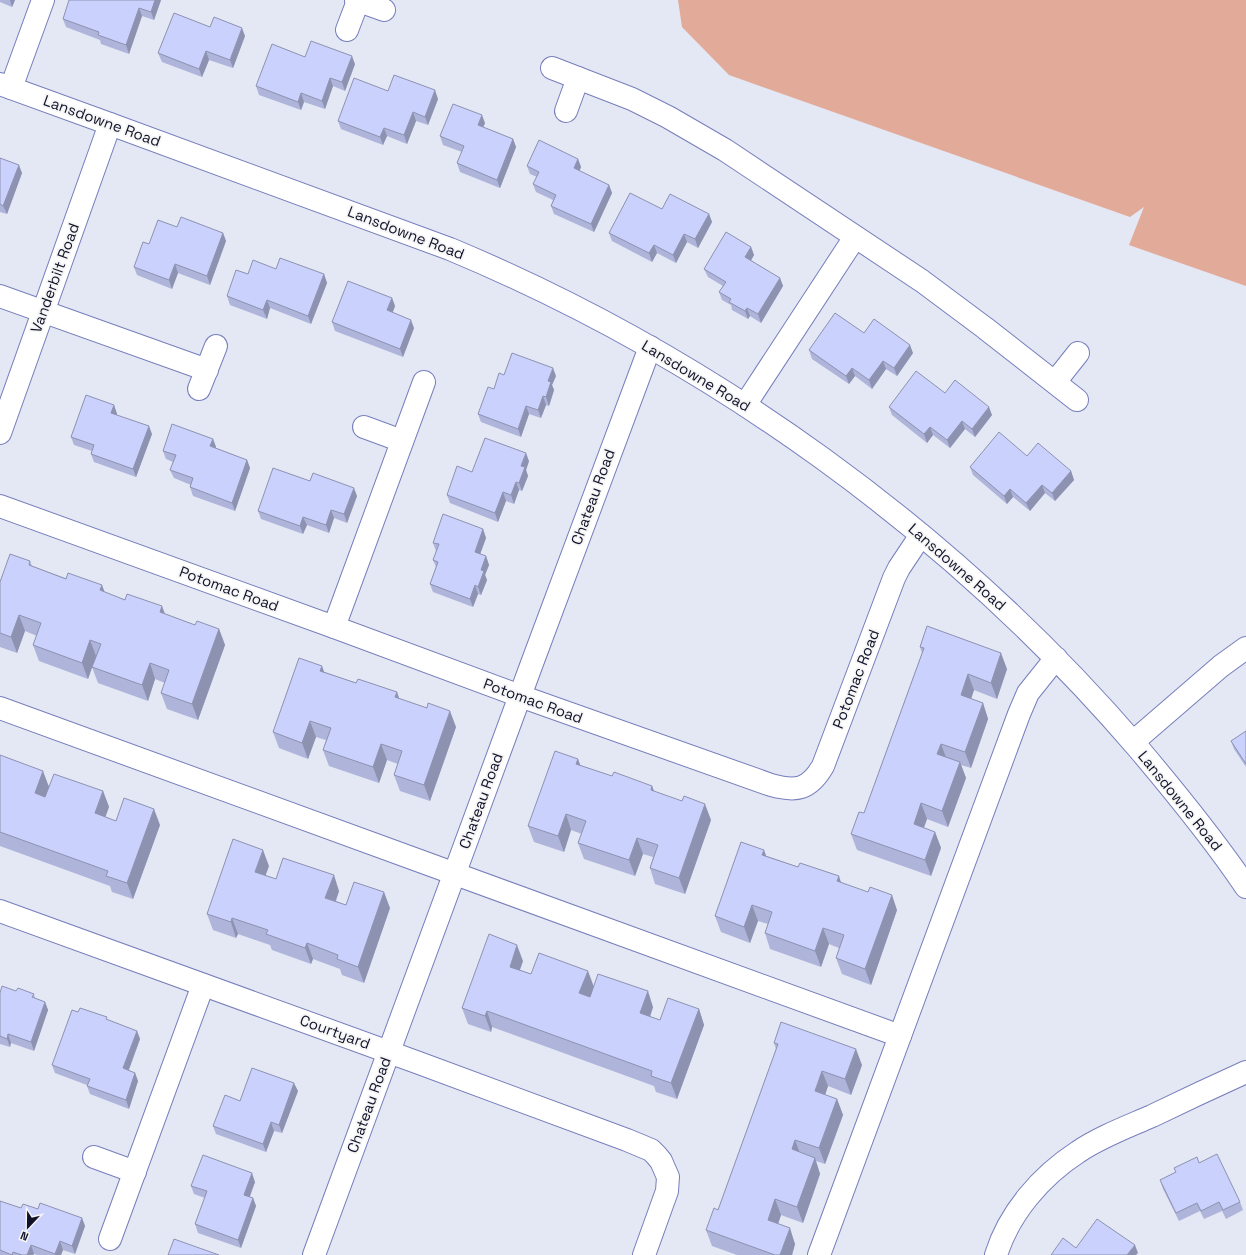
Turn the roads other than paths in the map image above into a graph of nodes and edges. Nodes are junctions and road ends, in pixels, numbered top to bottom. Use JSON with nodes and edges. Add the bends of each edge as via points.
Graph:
{"nodes":[{"id":1,"x":43,"y":0,"type":"edge"},
{"id":2,"x":357,"y":0,"type":"edge"},
{"id":3,"x":384,"y":10,"type":"dead end"},
{"id":4,"x":347,"y":30,"type":"dead end"},
{"id":5,"x":552,"y":68,"type":"dead end"},
{"id":6,"x":578,"y":78,"type":"junction"},
{"id":7,"x":6,"y":86,"type":"edge"},
{"id":8,"x":566,"y":111,"type":"dead end"},
{"id":9,"x":110,"y":124,"type":"junction"},
{"id":10,"x":855,"y":237,"type":"junction"},
{"id":11,"x":0,"y":296,"type":"edge"},
{"id":12,"x":43,"y":311,"type":"junction"},
{"id":13,"x":216,"y":346,"type":"dead end"},
{"id":14,"x":650,"y":347,"type":"junction"},
{"id":15,"x":1078,"y":353,"type":"dead end"},
{"id":16,"x":424,"y":382,"type":"dead end"},
{"id":17,"x":1055,"y":382,"type":"junction"},
{"id":18,"x":1077,"y":400,"type":"dead end"},
{"id":19,"x":745,"y":405,"type":"junction"},
{"id":20,"x":364,"y":427,"type":"dead end"},
{"id":21,"x":0,"y":433,"type":"edge"},
{"id":22,"x":402,"y":442,"type":"junction"},
{"id":23,"x":0,"y":506,"type":"edge"},
{"id":24,"x":921,"y":535,"type":"junction"},
{"id":25,"x":334,"y":627,"type":"junction"},
{"id":26,"x":1246,"y":648,"type":"edge"},
{"id":27,"x":1056,"y":658,"type":"junction"},
{"id":28,"x":520,"y":696,"type":"junction"},
{"id":29,"x":0,"y":708,"type":"edge"},
{"id":30,"x":1133,"y":742,"type":"junction"},
{"id":31,"x":454,"y":874,"type":"junction"},
{"id":32,"x":1245,"y":882,"type":"edge"},
{"id":33,"x":0,"y":911,"type":"edge"},
{"id":34,"x":203,"y":985,"type":"junction"},
{"id":35,"x":900,"y":1036,"type":"junction"},
{"id":36,"x":389,"y":1052,"type":"junction"},
{"id":37,"x":1246,"y":1072,"type":"edge"},
{"id":38,"x":94,"y":1156,"type":"dead end"},
{"id":39,"x":135,"y":1172,"type":"junction"},
{"id":40,"x":110,"y":1240,"type":"dead end"},
{"id":41,"x":314,"y":1255,"type":"edge"},
{"id":42,"x":644,"y":1255,"type":"edge"},
{"id":43,"x":819,"y":1255,"type":"edge"},
{"id":44,"x":996,"y":1255,"type":"edge"}],
"edges":[{"from":1,"to":7,"type":"street"},
{"from":2,"to":3,"type":"street"},
{"from":2,"to":4,"type":"street"},
{"from":5,"to":6,"type":"street"},
{"from":6,"to":8,"type":"street"},
{"from":6,"to":10,"type":"street","via":[[632,99],[668,117],[725,150]]},
{"from":7,"to":9,"type":"street","name":"Lansdowne Road"},
{"from":9,"to":12,"type":"street","name":"Vanderbilt Road"},
{"from":9,"to":14,"type":"street","name":"Lansdowne Road","via":[[450,249],[578,308]]},
{"from":10,"to":17,"type":"street","via":[[922,281]]},
{"from":10,"to":19,"type":"street"},
{"from":11,"to":12,"type":"street"},
{"from":12,"to":13,"type":"street","via":[[203,380]]},
{"from":12,"to":21,"type":"street","name":"Vanderbilt Road"},
{"from":14,"to":19,"type":"street","name":"Lansdowne Road"},
{"from":14,"to":28,"type":"street","name":"Chateau Road"},
{"from":15,"to":17,"type":"street"},
{"from":16,"to":22,"type":"street"},
{"from":17,"to":18,"type":"street"},
{"from":19,"to":24,"type":"street","name":"Lansdowne Road","via":[[832,465]]},
{"from":20,"to":22,"type":"street"},
{"from":22,"to":25,"type":"street"},
{"from":23,"to":25,"type":"street","name":"Potomac Road"},
{"from":24,"to":27,"type":"street","name":"Lansdowne Road","via":[[987,591]]},
{"from":24,"to":28,"type":"street","name":"Potomac Road","via":[[894,578],[823,766],[814,780],[803,787],[787,789],[771,785]]},
{"from":25,"to":28,"type":"street","name":"Potomac Road"},
{"from":26,"to":30,"type":"street","via":[[1221,666]]},
{"from":27,"to":30,"type":"street","name":"Lansdowne Road"},
{"from":27,"to":35,"type":"street","via":[[1036,682],[1024,702]]},
{"from":28,"to":31,"type":"street","name":"Chateau Road"},
{"from":29,"to":31,"type":"street"},
{"from":30,"to":32,"type":"street","name":"Lansdowne Road"},
{"from":31,"to":35,"type":"street"},
{"from":31,"to":36,"type":"street","name":"Chateau Road"},
{"from":33,"to":34,"type":"street","name":"Courtyard"},
{"from":34,"to":36,"type":"street","name":"Courtyard"},
{"from":34,"to":39,"type":"street"},
{"from":35,"to":43,"type":"street"},
{"from":36,"to":41,"type":"street","name":"Chateau Road"},
{"from":36,"to":42,"type":"street","name":"Courtyard","via":[[651,1150],[661,1161],[668,1177],[668,1184]]},
{"from":37,"to":44,"type":"street","via":[[1078,1152],[1049,1174],[1030,1194],[1012,1221]]},
{"from":38,"to":39,"type":"street"},
{"from":39,"to":40,"type":"street"}]}
